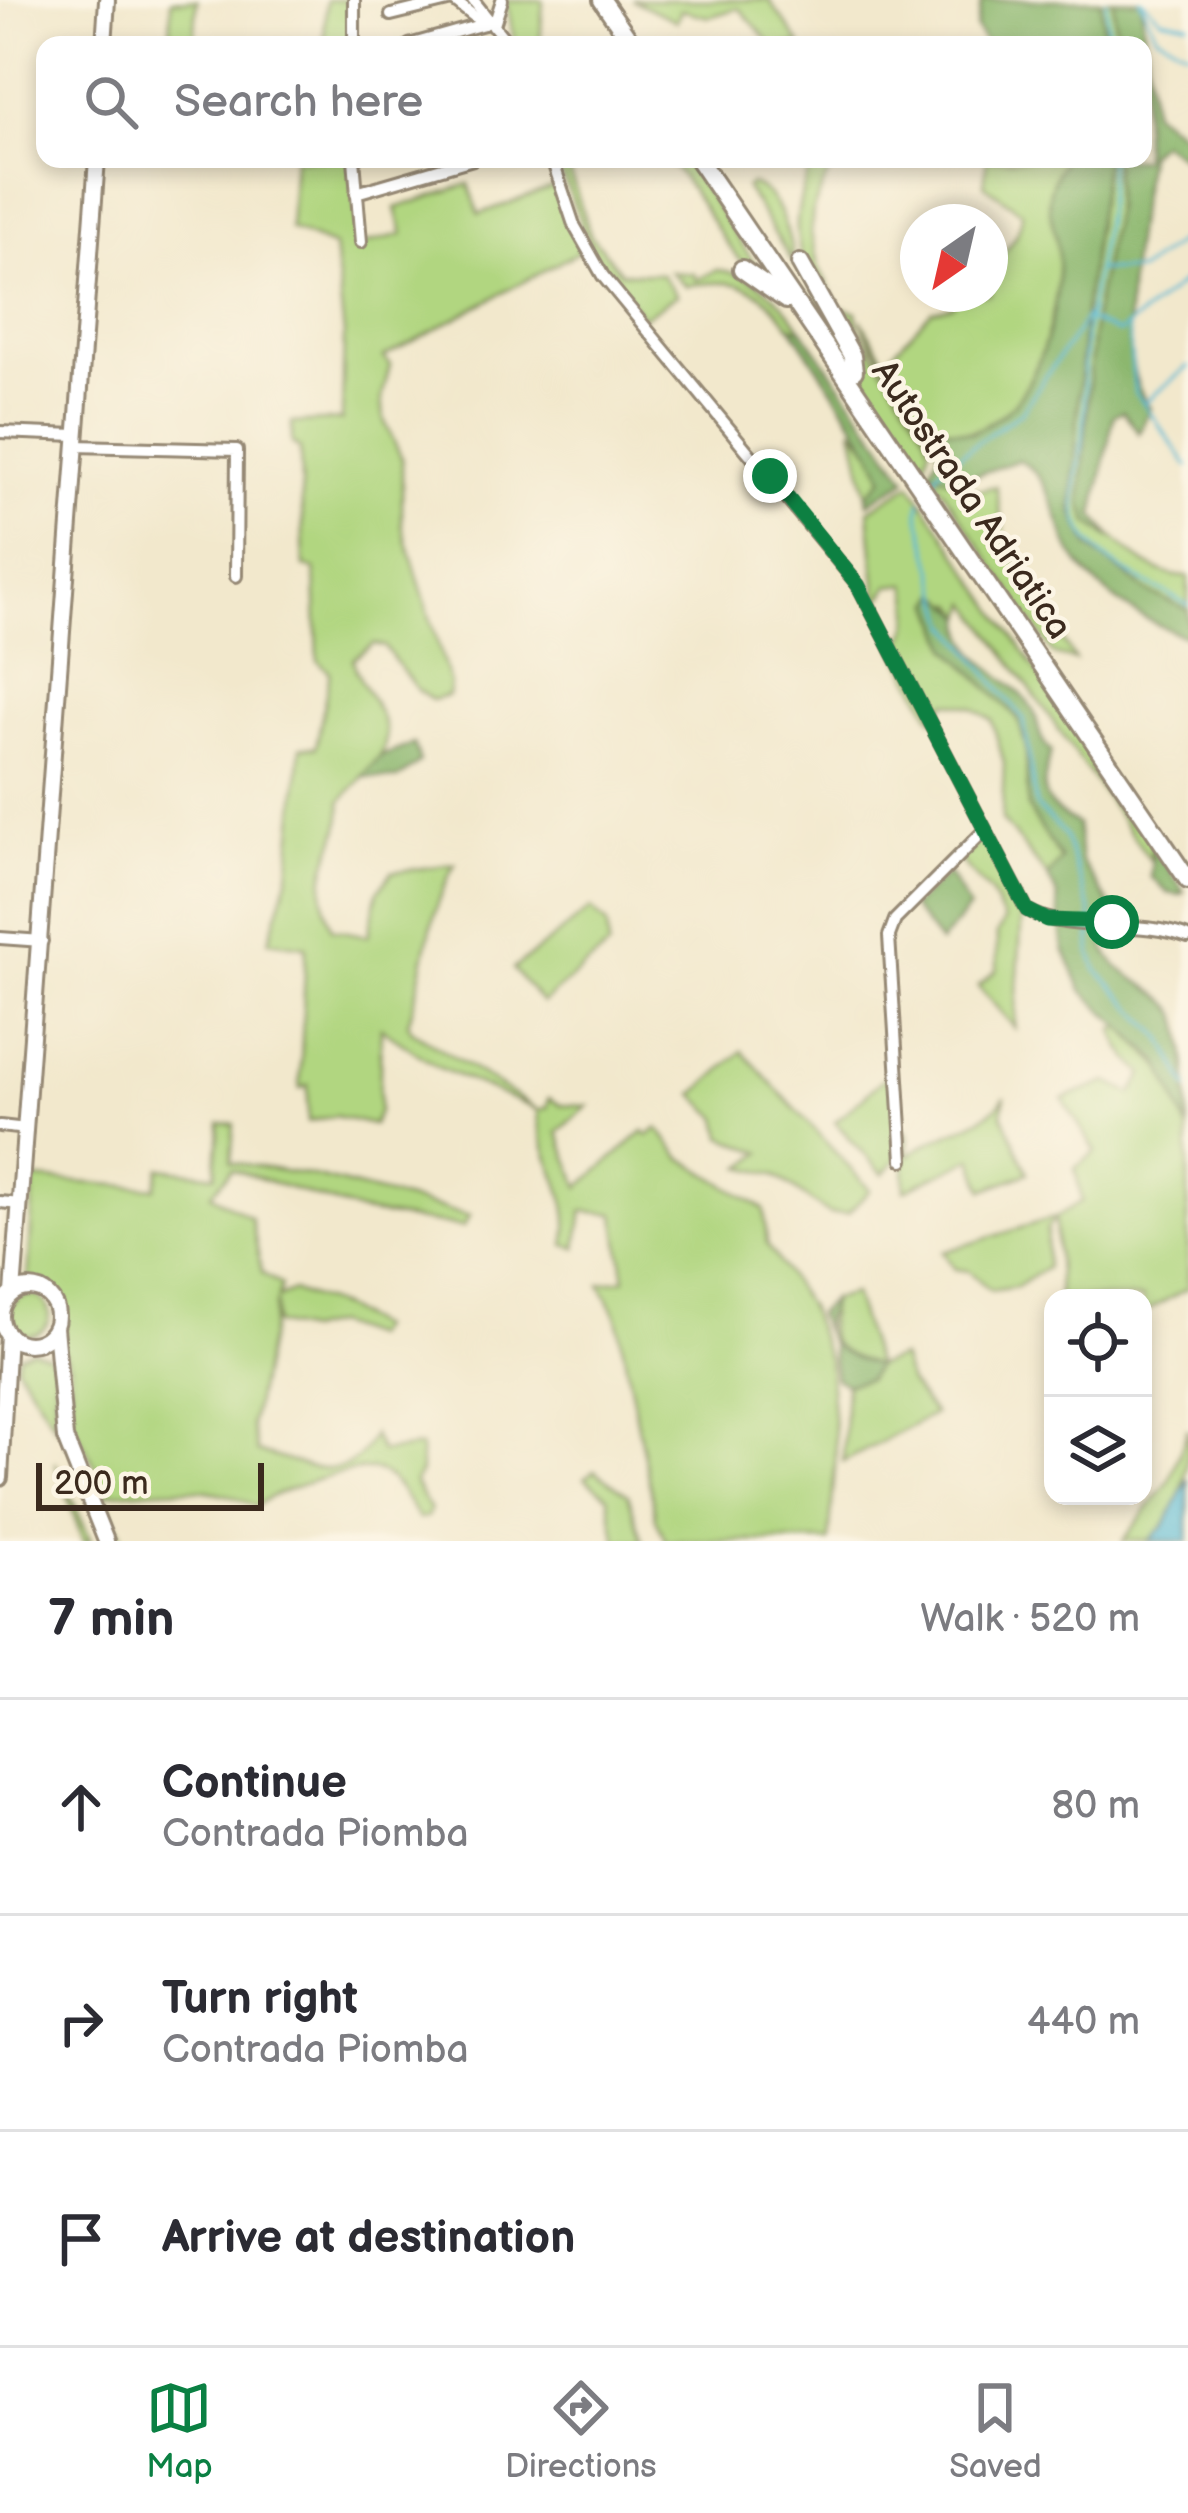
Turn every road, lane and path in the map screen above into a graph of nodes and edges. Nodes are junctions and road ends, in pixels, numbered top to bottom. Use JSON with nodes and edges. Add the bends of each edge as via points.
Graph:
{"nodes":[{"id":1,"x":106,"y":0,"type":"edge"},
{"id":2,"x":354,"y":0,"type":"edge"},
{"id":3,"x":452,"y":0,"type":"edge"},
{"id":4,"x":473,"y":0,"type":"edge"},
{"id":5,"x":502,"y":0,"type":"edge"},
{"id":6,"x":590,"y":0,"type":"edge"},
{"id":7,"x":602,"y":0,"type":"edge"},
{"id":8,"x":391,"y":15,"type":"dead end"},
{"id":9,"x":490,"y":24,"type":"junction"},
{"id":10,"x":104,"y":36,"type":"edge"},
{"id":11,"x":354,"y":36,"type":"edge"},
{"id":12,"x":444,"y":36,"type":"edge"},
{"id":13,"x":501,"y":36,"type":"edge"},
{"id":14,"x":614,"y":36,"type":"edge"},
{"id":15,"x":627,"y":36,"type":"edge"},
{"id":16,"x":96,"y":168,"type":"edge"},
{"id":17,"x":355,"y":168,"type":"edge"},
{"id":18,"x":441,"y":168,"type":"edge"},
{"id":19,"x":555,"y":168,"type":"edge"},
{"id":20,"x":704,"y":168,"type":"edge"},
{"id":21,"x":716,"y":168,"type":"edge"},
{"id":22,"x":356,"y":193,"type":"junction"},
{"id":23,"x":361,"y":242,"type":"dead end"},
{"id":24,"x":800,"y":263,"type":"dead end"},
{"id":25,"x":742,"y":269,"type":"dead end"},
{"id":26,"x":829,"y":350,"type":"junction"},
{"id":27,"x":854,"y":371,"type":"junction"},
{"id":28,"x":0,"y":432,"type":"edge"},
{"id":29,"x":75,"y":440,"type":"junction"},
{"id":30,"x":236,"y":576,"type":"dead end"},
{"id":31,"x":993,"y":584,"type":"junction"},
{"id":32,"x":984,"y":831,"type":"junction"},
{"id":33,"x":1188,"y":862,"type":"edge"},
{"id":34,"x":1188,"y":880,"type":"edge"},
{"id":35,"x":0,"y":938,"type":"edge"},
{"id":36,"x":1187,"y":938,"type":"edge"},
{"id":37,"x":42,"y":940,"type":"junction"},
{"id":38,"x":0,"y":1126,"type":"edge"},
{"id":39,"x":26,"y":1129,"type":"junction"},
{"id":40,"x":903,"y":1160,"type":"dead end"},
{"id":41,"x":0,"y":1202,"type":"edge"},
{"id":42,"x":20,"y":1204,"type":"junction"},
{"id":43,"x":16,"y":1256,"type":"junction"},
{"id":44,"x":34,"y":1288,"type":"junction"},
{"id":45,"x":6,"y":1299,"type":"edge"},
{"id":46,"x":55,"y":1327,"type":"junction"},
{"id":47,"x":4,"y":1329,"type":"edge"},
{"id":48,"x":30,"y":1343,"type":"junction"},
{"id":49,"x":62,"y":1361,"type":"junction"},
{"id":50,"x":7,"y":1379,"type":"junction"},
{"id":51,"x":0,"y":1478,"type":"edge"},
{"id":52,"x":106,"y":1541,"type":"edge"}],
"edges":[{"from":1,"to":10,"type":"main road"},
{"from":2,"to":11,"type":"street"},
{"from":3,"to":8,"type":"street"},
{"from":3,"to":9,"type":"street"},
{"from":4,"to":9,"type":"street"},
{"from":5,"to":9,"type":"street"},
{"from":6,"to":14,"type":"highway"},
{"from":7,"to":15,"type":"highway"},
{"from":9,"to":12,"type":"street"},
{"from":9,"to":13,"type":"street"},
{"from":16,"to":29,"type":"main road"},
{"from":17,"to":22,"type":"street"},
{"from":18,"to":22,"type":"street"},
{"from":19,"to":32,"type":"street","via":[[603,277],[858,585]]},
{"from":20,"to":26,"type":"highway","name":"Autostrada Adriatica"},
{"from":21,"to":27,"type":"highway","name":"Autostrada Adriatica"},
{"from":22,"to":23,"type":"street"},
{"from":24,"to":27,"type":"highway"},
{"from":25,"to":26,"type":"highway","via":[[786,300]]},
{"from":26,"to":31,"type":"highway","name":"Autostrada Adriatica"},
{"from":27,"to":31,"type":"highway","name":"Autostrada Adriatica"},
{"from":28,"to":29,"type":"street"},
{"from":29,"to":30,"type":"street","via":[[237,450]]},
{"from":29,"to":37,"type":"main road"},
{"from":31,"to":33,"type":"highway","name":"Autostrada Adriatica"},
{"from":31,"to":34,"type":"highway","name":"Autostrada Adriatica"},
{"from":32,"to":36,"type":"street","via":[[1027,910],[1047,920],[1112,922]]},
{"from":32,"to":40,"type":"street","via":[[895,920],[889,936]]},
{"from":35,"to":37,"type":"street"},
{"from":37,"to":39,"type":"main road"},
{"from":38,"to":39,"type":"street"},
{"from":39,"to":42,"type":"main road"},
{"from":41,"to":42,"type":"street"},
{"from":42,"to":43,"type":"main road"},
{"from":43,"to":44,"type":"main road"},
{"from":43,"to":45,"type":"main road"},
{"from":44,"to":45,"type":"main road"},
{"from":44,"to":46,"type":"main road","via":[[54,1303]]},
{"from":45,"to":47,"type":"main road"},
{"from":46,"to":48,"type":"main road"},
{"from":46,"to":49,"type":"main road"},
{"from":47,"to":48,"type":"main road"},
{"from":47,"to":50,"type":"main road"},
{"from":48,"to":49,"type":"main road"},
{"from":48,"to":50,"type":"main road"},
{"from":49,"to":52,"type":"main road","via":[[65,1438]]},
{"from":50,"to":51,"type":"main road"}]}
